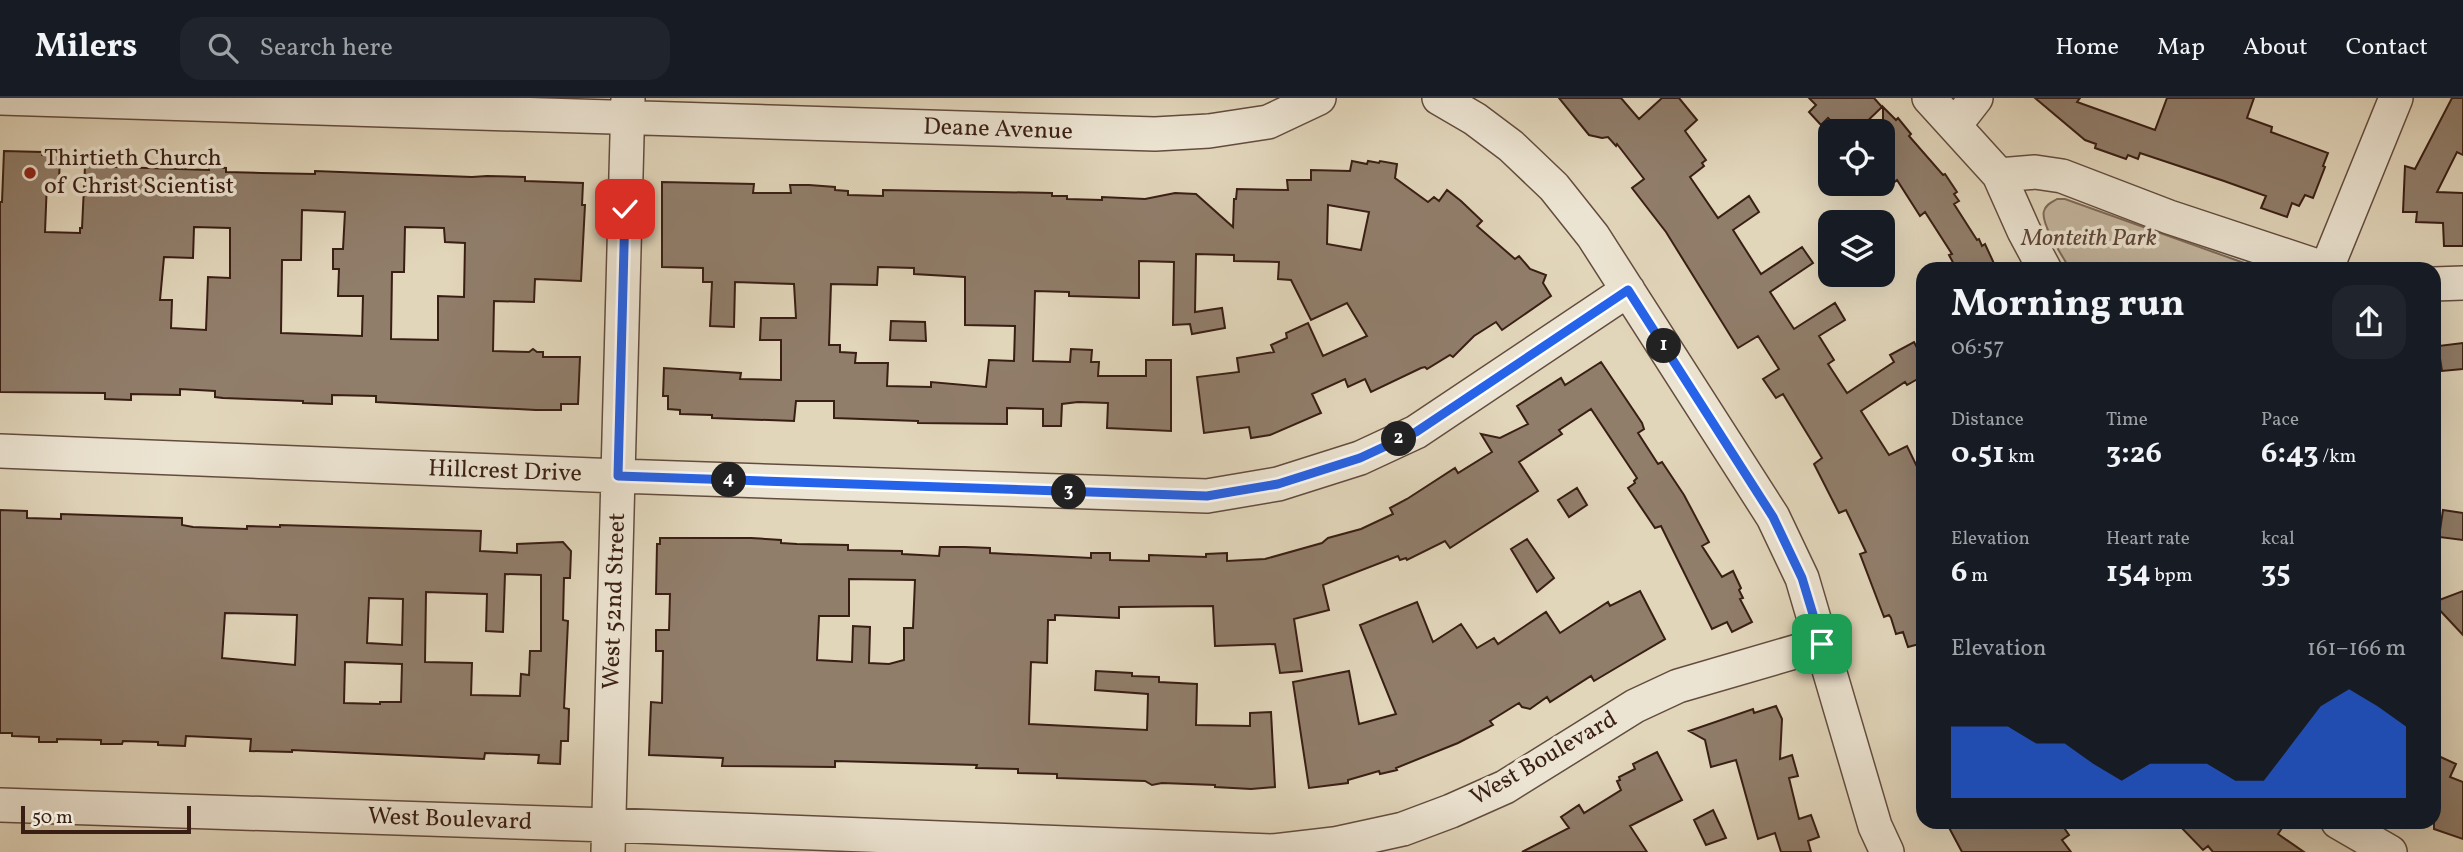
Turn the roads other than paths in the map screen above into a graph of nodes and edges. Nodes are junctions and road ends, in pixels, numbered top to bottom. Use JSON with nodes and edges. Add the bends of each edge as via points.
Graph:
{"nodes":[{"id":1,"x":0,"y":98,"type":"edge"},
{"id":2,"x":1319,"y":98,"type":"edge"},
{"id":3,"x":1439,"y":98,"type":"edge"},
{"id":4,"x":1929,"y":98,"type":"edge"},
{"id":5,"x":1976,"y":98,"type":"edge"},
{"id":6,"x":2396,"y":98,"type":"edge"},
{"id":7,"x":98,"y":100,"type":"edge"},
{"id":8,"x":628,"y":109,"type":"edge"},
{"id":9,"x":1955,"y":125,"type":"junction"},
{"id":10,"x":1999,"y":175,"type":"junction"},
{"id":11,"x":2041,"y":262,"type":"edge"},
{"id":12,"x":2306,"y":262,"type":"edge"},
{"id":13,"x":2330,"y":262,"type":"edge"},
{"id":14,"x":2463,"y":283,"type":"edge"},
{"id":15,"x":2441,"y":284,"type":"edge"},
{"id":16,"x":1628,"y":290,"type":"junction"},
{"id":17,"x":0,"y":451,"type":"edge"},
{"id":18,"x":618,"y":476,"type":"junction"},
{"id":19,"x":1822,"y":644,"type":"junction"},
{"id":20,"x":0,"y":805,"type":"edge"},
{"id":21,"x":2350,"y":829,"type":"edge"},
{"id":22,"x":608,"y":839,"type":"edge"},
{"id":23,"x":1274,"y":852,"type":"edge"},
{"id":24,"x":1887,"y":852,"type":"edge"},
{"id":25,"x":2390,"y":852,"type":"edge"}],
"edges":[{"from":1,"to":7,"type":"street","name":"Deane Avenue"},
{"from":2,"to":8,"type":"street","name":"Deane Avenue","via":[[1268,122],[1155,134]]},
{"from":3,"to":16,"type":"street","via":[[1511,146],[1554,187]]},
{"from":4,"to":9,"type":"street"},
{"from":5,"to":9,"type":"street"},
{"from":6,"to":13,"type":"street"},
{"from":7,"to":8,"type":"street","name":"Deane Avenue"},
{"from":8,"to":18,"type":"street","name":"West 52nd Street"},
{"from":9,"to":10,"type":"street"},
{"from":10,"to":11,"type":"street"},
{"from":10,"to":12,"type":"street","via":[[2035,172],[2063,176]]},
{"from":14,"to":15,"type":"street"},
{"from":16,"to":18,"type":"street","name":"Hillcrest Drive","via":[[1416,432],[1360,458],[1278,484],[1207,496]]},
{"from":16,"to":19,"type":"street","via":[[1773,517],[1802,578]]},
{"from":17,"to":18,"type":"street","name":"Hillcrest Drive"},
{"from":18,"to":22,"type":"street","name":"West 52nd Street"},
{"from":19,"to":23,"type":"street","name":"West Boulevard","via":[[1678,686],[1635,706],[1506,787],[1451,811],[1402,829]]},
{"from":19,"to":24,"type":"street","via":[[1875,826]]},
{"from":20,"to":22,"type":"street","name":"West Boulevard"},
{"from":21,"to":25,"type":"street"},
{"from":22,"to":23,"type":"street","name":"West Boulevard"}]}
